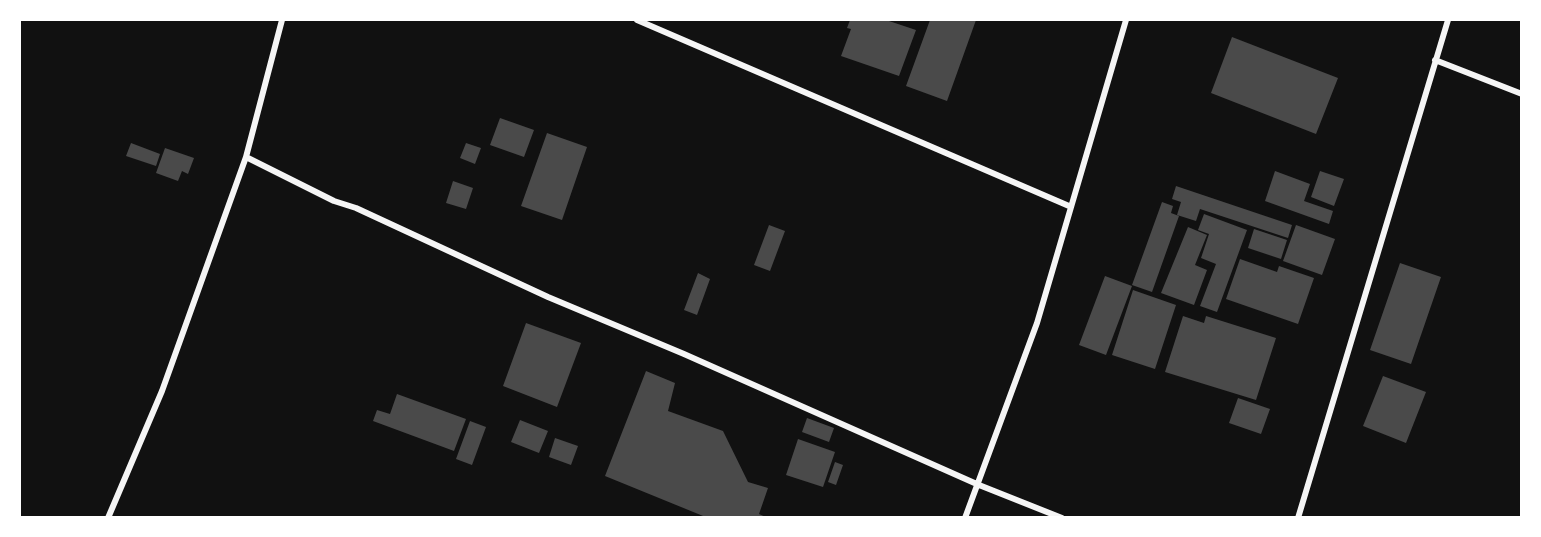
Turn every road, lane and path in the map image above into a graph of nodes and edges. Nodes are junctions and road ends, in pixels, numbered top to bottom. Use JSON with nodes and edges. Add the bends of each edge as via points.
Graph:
{"nodes":[{"id":1,"x":282,"y":20,"type":"edge"},
{"id":2,"x":637,"y":20,"type":"edge"},
{"id":3,"x":1126,"y":20,"type":"edge"},
{"id":4,"x":1448,"y":20,"type":"edge"},
{"id":5,"x":1435,"y":60,"type":"junction"},
{"id":6,"x":1521,"y":94,"type":"edge"},
{"id":7,"x":246,"y":157,"type":"junction"},
{"id":8,"x":1069,"y":206,"type":"junction"},
{"id":9,"x":979,"y":485,"type":"junction"},
{"id":10,"x":108,"y":518,"type":"edge"},
{"id":11,"x":965,"y":518,"type":"edge"},
{"id":12,"x":1062,"y":518,"type":"edge"},
{"id":13,"x":1298,"y":518,"type":"edge"}],
"edges":[{"from":1,"to":7,"type":"street"},
{"from":2,"to":8,"type":"street"},
{"from":3,"to":8,"type":"street"},
{"from":4,"to":5,"type":"street"},
{"from":5,"to":6,"type":"street"},
{"from":5,"to":13,"type":"street"},
{"from":7,"to":9,"type":"street","via":[[548,297]]},
{"from":7,"to":10,"type":"street","via":[[162,391]]},
{"from":8,"to":9,"type":"street","via":[[1037,322]]},
{"from":9,"to":11,"type":"street"},
{"from":9,"to":12,"type":"street"}]}
